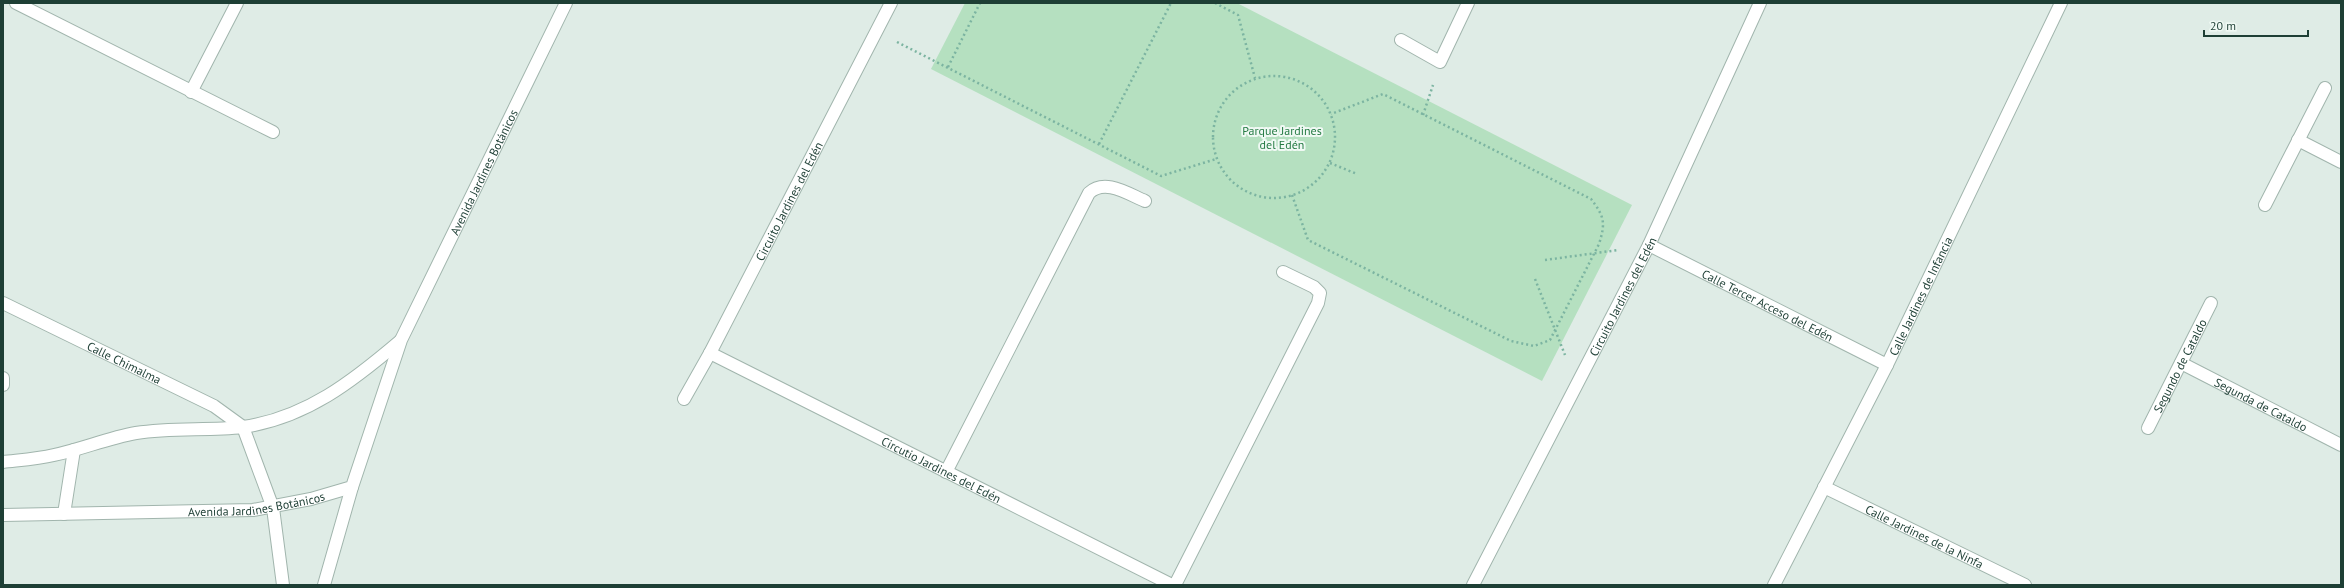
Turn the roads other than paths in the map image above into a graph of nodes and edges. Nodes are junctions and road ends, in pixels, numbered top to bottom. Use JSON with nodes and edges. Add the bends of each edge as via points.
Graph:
{"nodes":[{"id":1,"x":16,"y":3,"type":"edge"},
{"id":2,"x":237,"y":3,"type":"edge"},
{"id":3,"x":566,"y":3,"type":"edge"},
{"id":4,"x":891,"y":3,"type":"edge"},
{"id":5,"x":1468,"y":3,"type":"edge"},
{"id":6,"x":1760,"y":3,"type":"edge"},
{"id":7,"x":2061,"y":3,"type":"edge"},
{"id":8,"x":1401,"y":40,"type":"dead end"},
{"id":9,"x":2325,"y":88,"type":"dead end"},
{"id":10,"x":191,"y":92,"type":"junction"},
{"id":11,"x":273,"y":132,"type":"dead end"},
{"id":12,"x":2298,"y":140,"type":"junction"},
{"id":13,"x":2341,"y":162,"type":"edge"},
{"id":14,"x":1145,"y":201,"type":"dead end"},
{"id":15,"x":2265,"y":205,"type":"dead end"},
{"id":16,"x":1649,"y":244,"type":"junction"},
{"id":17,"x":1283,"y":272,"type":"dead end"},
{"id":18,"x":3,"y":303,"type":"edge"},
{"id":19,"x":2211,"y":303,"type":"dead end"},
{"id":20,"x":401,"y":340,"type":"junction"},
{"id":21,"x":710,"y":354,"type":"junction"},
{"id":22,"x":2181,"y":363,"type":"junction"},
{"id":23,"x":1887,"y":365,"type":"junction"},
{"id":24,"x":3,"y":378,"type":"edge"},
{"id":25,"x":3,"y":385,"type":"edge"},
{"id":26,"x":684,"y":399,"type":"dead end"},
{"id":27,"x":243,"y":426,"type":"junction"},
{"id":28,"x":2148,"y":428,"type":"dead end"},
{"id":29,"x":2341,"y":446,"type":"edge"},
{"id":30,"x":74,"y":450,"type":"junction"},
{"id":31,"x":3,"y":462,"type":"edge"},
{"id":32,"x":946,"y":472,"type":"junction"},
{"id":33,"x":1824,"y":487,"type":"junction"},
{"id":34,"x":352,"y":488,"type":"junction"},
{"id":35,"x":273,"y":508,"type":"junction"},
{"id":36,"x":64,"y":514,"type":"junction"},
{"id":37,"x":3,"y":515,"type":"edge"},
{"id":38,"x":283,"y":585,"type":"edge"},
{"id":39,"x":324,"y":585,"type":"edge"},
{"id":40,"x":1172,"y":585,"type":"edge"},
{"id":41,"x":1175,"y":585,"type":"edge"},
{"id":42,"x":1473,"y":585,"type":"edge"},
{"id":43,"x":1774,"y":585,"type":"edge"},
{"id":44,"x":2025,"y":585,"type":"edge"}],
"edges":[{"from":1,"to":10,"type":"street"},
{"from":2,"to":10,"type":"street"},
{"from":3,"to":20,"type":"street","name":"Avenida Jardines Botánicos"},
{"from":4,"to":21,"type":"street","name":"Circuito Jardines del Edén"},
{"from":5,"to":8,"type":"street","via":[[1440,62]]},
{"from":6,"to":16,"type":"street","name":"Circuito Jardines del Edén"},
{"from":7,"to":23,"type":"street","name":"Calle Jardines de Infancia"},
{"from":9,"to":12,"type":"street"},
{"from":10,"to":11,"type":"street"},
{"from":12,"to":13,"type":"street"},
{"from":12,"to":15,"type":"street"},
{"from":14,"to":32,"type":"street","via":[[1106,186],[1096,187],[1090,193]]},
{"from":16,"to":23,"type":"street","name":"Calle Tercer Acceso del Edén"},
{"from":16,"to":42,"type":"street","name":"Circuito Jardines del Edén"},
{"from":17,"to":41,"type":"street","via":[[1314,287],[1320,293],[1318,303]]},
{"from":18,"to":27,"type":"street","name":"Calle Chimalma","via":[[214,406]]},
{"from":19,"to":22,"type":"street","name":"Segundo de Cataldo"},
{"from":20,"to":27,"type":"street","name":"Avenida Jardines Botánicos","via":[[335,393],[308,408],[282,418]]},
{"from":20,"to":34,"type":"street","name":"Avenida Jardines Botánicos"},
{"from":21,"to":26,"type":"street","name":"Circuito Jardines del Edén"},
{"from":21,"to":32,"type":"street","name":"Circutio Jardines del Edén"},
{"from":22,"to":28,"type":"street","name":"Segundo de Cataldo"},
{"from":22,"to":29,"type":"street","name":"Segunda de Cataldo"},
{"from":23,"to":33,"type":"street","name":"Calle Jardines de Infancia"},
{"from":24,"to":25,"type":"street"},
{"from":27,"to":30,"type":"street","name":"Avenida Jardines Botánicos","via":[[137,433],[105,439]]},
{"from":27,"to":35,"type":"street"},
{"from":30,"to":31,"type":"street","name":"Avenida Jardines Botánicos"},
{"from":30,"to":36,"type":"street"},
{"from":32,"to":40,"type":"street","name":"Circutio Jardines del Edén"},
{"from":33,"to":43,"type":"street","name":"Calle Jardines de Infancia"},
{"from":33,"to":44,"type":"street","name":"Calle Jardines de la Ninfa"},
{"from":34,"to":35,"type":"street","name":"Avenida Jardines Botánicos"},
{"from":34,"to":39,"type":"street"},
{"from":35,"to":36,"type":"street","name":"Avenida Jardines Botánicos","via":[[217,513]]},
{"from":35,"to":38,"type":"street"},
{"from":36,"to":37,"type":"street","name":"Avenida Jardines Botánicos"}]}
